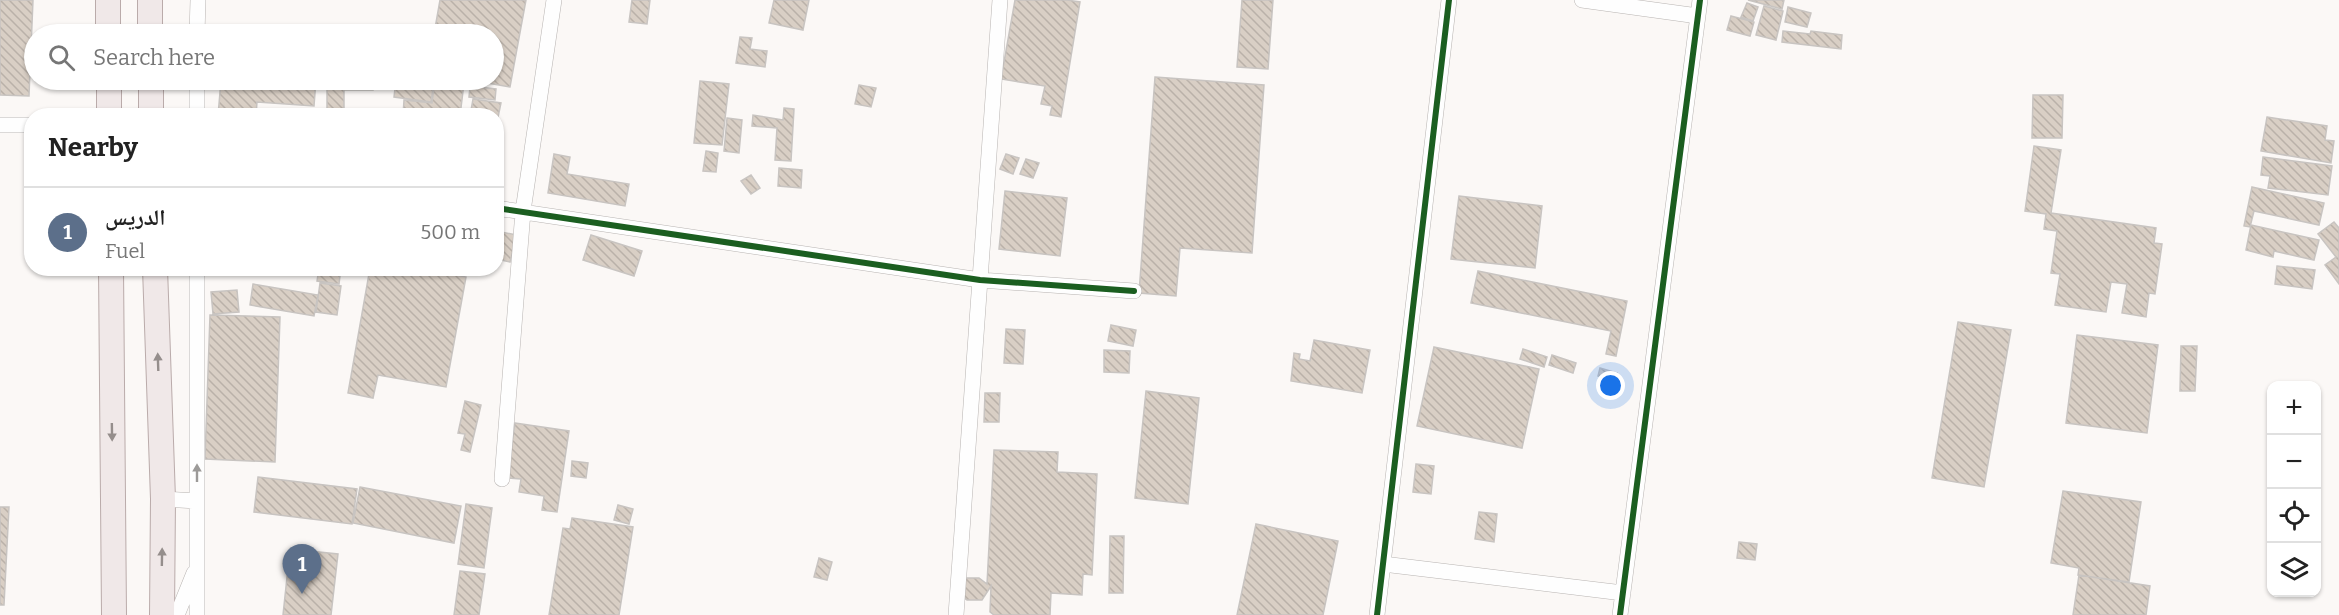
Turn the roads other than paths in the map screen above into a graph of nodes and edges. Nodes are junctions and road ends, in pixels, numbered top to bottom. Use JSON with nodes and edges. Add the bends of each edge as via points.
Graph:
{"nodes":[{"id":1,"x":108,"y":0,"type":"edge"},
{"id":2,"x":150,"y":0,"type":"edge"},
{"id":3,"x":198,"y":0,"type":"edge"},
{"id":4,"x":554,"y":0,"type":"edge"},
{"id":5,"x":1000,"y":0,"type":"edge"},
{"id":6,"x":1449,"y":0,"type":"edge"},
{"id":7,"x":1582,"y":0,"type":"edge"},
{"id":8,"x":1700,"y":0,"type":"edge"},
{"id":9,"x":1698,"y":16,"type":"junction"},
{"id":10,"x":108,"y":24,"type":"edge"},
{"id":11,"x":150,"y":24,"type":"edge"},
{"id":12,"x":197,"y":24,"type":"edge"},
{"id":13,"x":109,"y":90,"type":"edge"},
{"id":14,"x":151,"y":90,"type":"edge"},
{"id":15,"x":197,"y":90,"type":"edge"},
{"id":16,"x":109,"y":108,"type":"edge"},
{"id":17,"x":151,"y":108,"type":"edge"},
{"id":18,"x":197,"y":108,"type":"edge"},
{"id":19,"x":0,"y":125,"type":"edge"},
{"id":20,"x":24,"y":126,"type":"edge"},
{"id":21,"x":504,"y":209,"type":"edge"},
{"id":22,"x":523,"y":211,"type":"junction"},
{"id":23,"x":111,"y":276,"type":"edge"},
{"id":24,"x":155,"y":276,"type":"edge"},
{"id":25,"x":197,"y":276,"type":"edge"},
{"id":26,"x":980,"y":280,"type":"junction"},
{"id":27,"x":1134,"y":291,"type":"dead end"},
{"id":28,"x":502,"y":479,"type":"dead end"},
{"id":29,"x":163,"y":499,"type":"junction"},
{"id":30,"x":197,"y":501,"type":"junction"},
{"id":31,"x":1383,"y":564,"type":"junction"},
{"id":32,"x":197,"y":566,"type":"junction"},
{"id":33,"x":1623,"y":593,"type":"junction"},
{"id":34,"x":114,"y":615,"type":"edge"},
{"id":35,"x":162,"y":615,"type":"edge"},
{"id":36,"x":177,"y":615,"type":"edge"},
{"id":37,"x":197,"y":615,"type":"edge"},
{"id":38,"x":956,"y":615,"type":"edge"},
{"id":39,"x":1377,"y":615,"type":"edge"},
{"id":40,"x":1620,"y":615,"type":"edge"}],
"edges":[{"from":1,"to":10,"type":"main road"},
{"from":2,"to":11,"type":"main road"},
{"from":3,"to":12,"type":"street"},
{"from":4,"to":22,"type":"street"},
{"from":5,"to":26,"type":"street"},
{"from":6,"to":31,"type":"street"},
{"from":7,"to":9,"type":"street"},
{"from":8,"to":9,"type":"street"},
{"from":9,"to":33,"type":"street"},
{"from":13,"to":16,"type":"main road"},
{"from":14,"to":17,"type":"main road"},
{"from":15,"to":18,"type":"street"},
{"from":19,"to":20,"type":"street"},
{"from":21,"to":22,"type":"street"},
{"from":22,"to":26,"type":"street"},
{"from":22,"to":28,"type":"street"},
{"from":23,"to":34,"type":"main road","one_way":true},
{"from":29,"to":24,"type":"main road","one_way":true},
{"from":30,"to":25,"type":"street","one_way":true},
{"from":26,"to":27,"type":"street"},
{"from":26,"to":38,"type":"street"},
{"from":29,"to":30,"type":"street"},
{"from":35,"to":29,"type":"main road","one_way":true},
{"from":30,"to":32,"type":"street"},
{"from":31,"to":33,"type":"street"},
{"from":31,"to":39,"type":"street"},
{"from":32,"to":36,"type":"street"},
{"from":32,"to":37,"type":"street"},
{"from":33,"to":40,"type":"street"}]}
